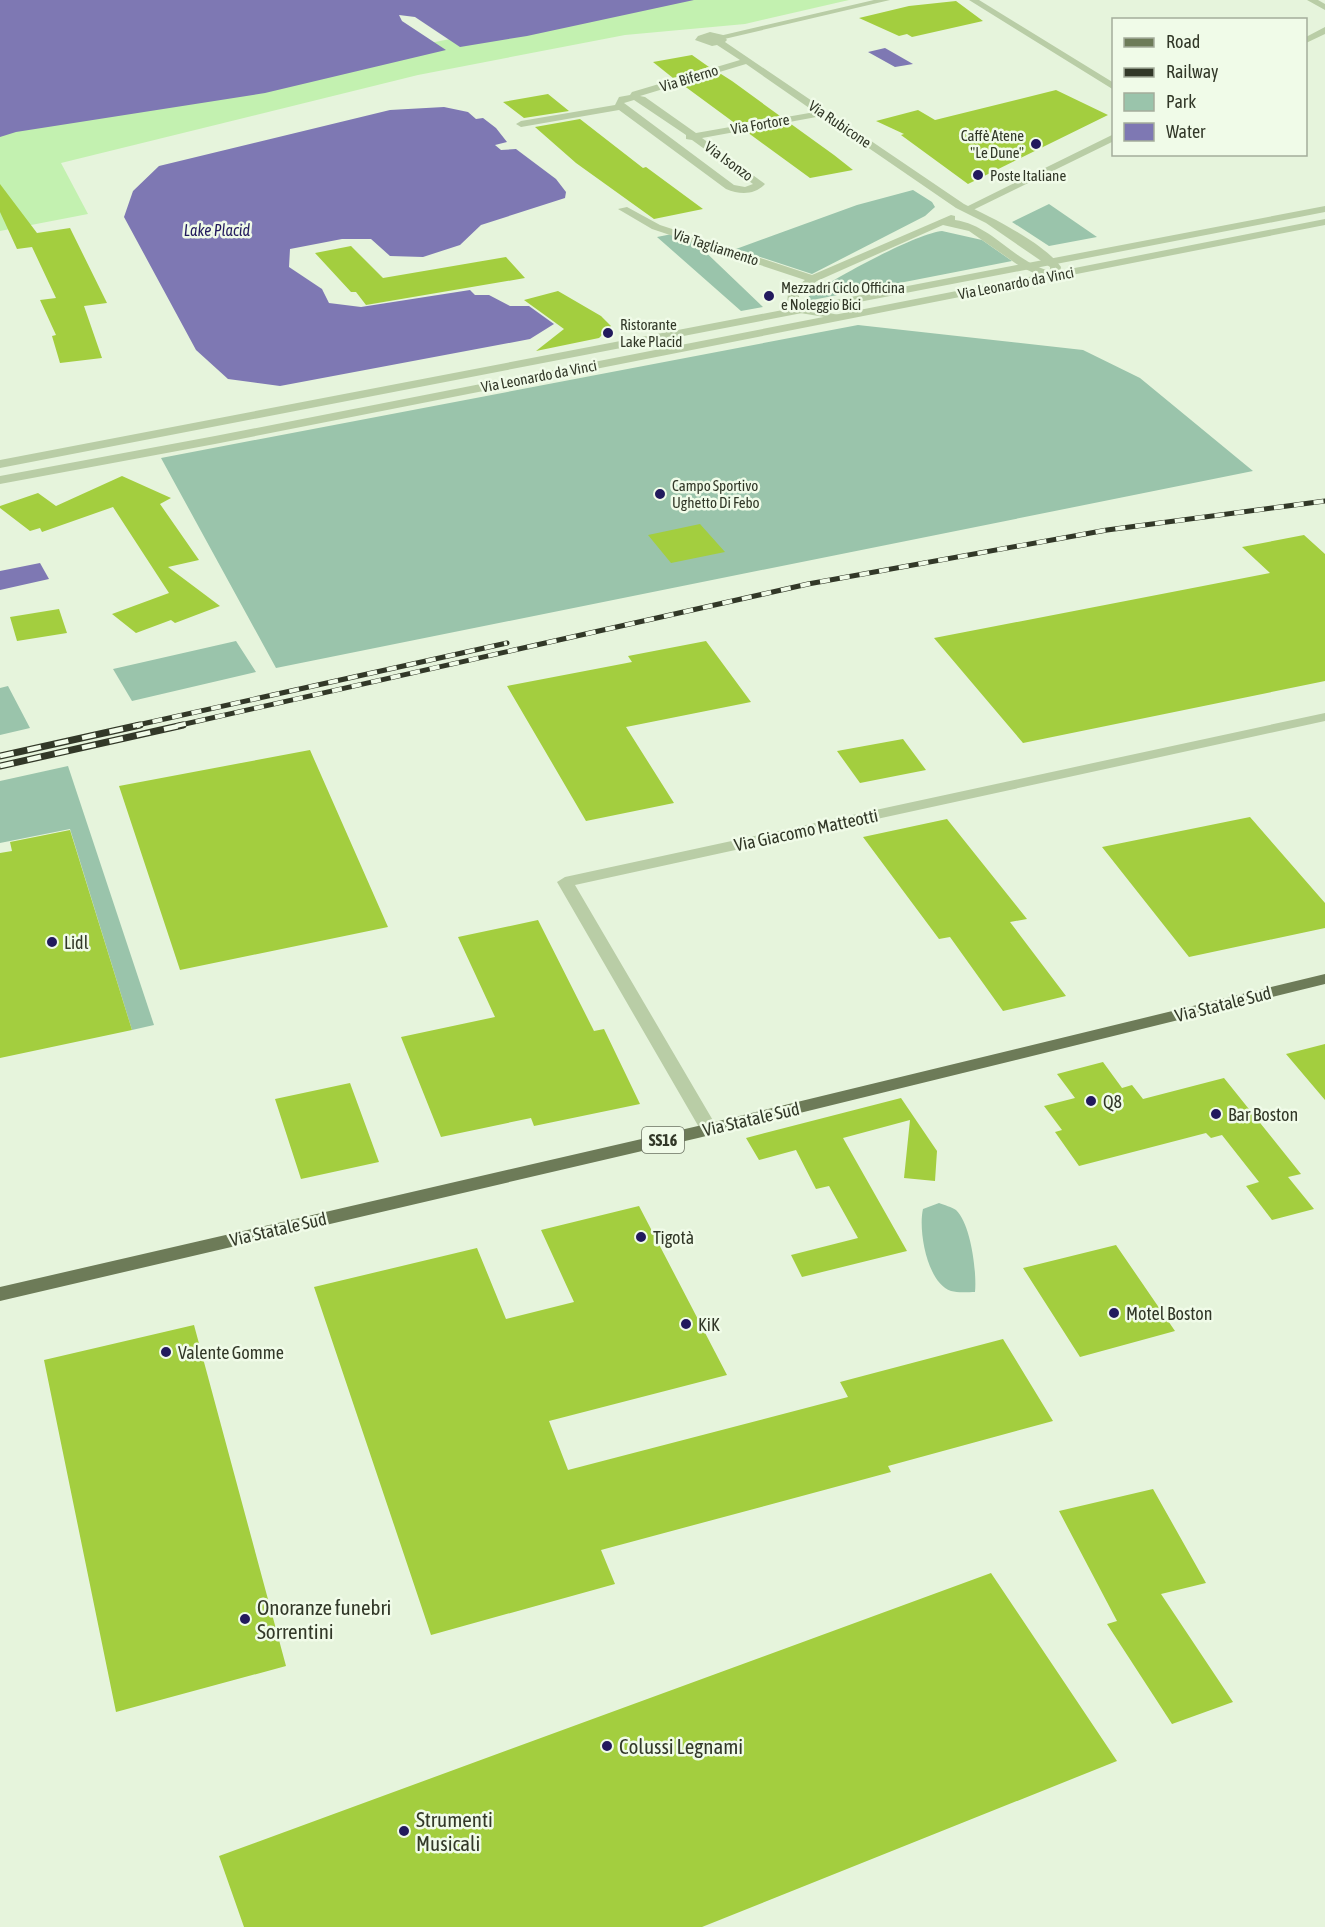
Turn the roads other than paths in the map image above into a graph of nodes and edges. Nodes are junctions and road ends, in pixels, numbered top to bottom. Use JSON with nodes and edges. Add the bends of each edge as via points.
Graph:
{"nodes":[{"id":1,"x":886,"y":0,"type":"edge"},
{"id":2,"x":973,"y":0,"type":"edge"},
{"id":3,"x":1311,"y":0,"type":"edge"},
{"id":4,"x":1325,"y":7,"type":"edge"},
{"id":5,"x":1325,"y":30,"type":"edge"},
{"id":6,"x":1307,"y":39,"type":"edge"},
{"id":7,"x":747,"y":61,"type":"junction"},
{"id":8,"x":1112,"y":86,"type":"edge"},
{"id":9,"x":634,"y":97,"type":"junction"},
{"id":10,"x":621,"y":107,"type":"junction"},
{"id":11,"x":825,"y":113,"type":"junction"},
{"id":12,"x":521,"y":124,"type":"dead end"},
{"id":13,"x":695,"y":136,"type":"junction"},
{"id":14,"x":1112,"y":137,"type":"edge"},
{"id":15,"x":667,"y":140,"type":"junction"},
{"id":16,"x":964,"y":208,"type":"junction"},
{"id":17,"x":623,"y":209,"type":"dead end"},
{"id":18,"x":1325,"y":209,"type":"edge"},
{"id":19,"x":942,"y":222,"type":"junction"},
{"id":20,"x":1325,"y":222,"type":"edge"},
{"id":21,"x":1230,"y":226,"type":"junction"},
{"id":22,"x":975,"y":228,"type":"junction"},
{"id":23,"x":1178,"y":251,"type":"junction"},
{"id":24,"x":1050,"y":260,"type":"junction"},
{"id":25,"x":1024,"y":265,"type":"junction"},
{"id":26,"x":1055,"y":275,"type":"junction"},
{"id":27,"x":813,"y":279,"type":"junction"},
{"id":28,"x":871,"y":296,"type":"junction"},
{"id":29,"x":798,"y":310,"type":"junction"},
{"id":30,"x":877,"y":311,"type":"junction"},
{"id":31,"x":839,"y":318,"type":"junction"},
{"id":32,"x":400,"y":386,"type":"junction"},
{"id":33,"x":411,"y":401,"type":"junction"},
{"id":34,"x":0,"y":464,"type":"edge"},
{"id":35,"x":0,"y":480,"type":"edge"},
{"id":36,"x":1325,"y":717,"type":"edge"},
{"id":37,"x":1325,"y":979,"type":"edge"},
{"id":38,"x":709,"y":1129,"type":"junction"},
{"id":39,"x":0,"y":1294,"type":"edge"}],
"edges":[{"from":1,"to":7,"type":"street","name":"Via Rubicone","via":[[720,39]]},
{"from":2,"to":8,"type":"street"},
{"from":3,"to":4,"type":"street"},
{"from":5,"to":6,"type":"street"},
{"from":7,"to":9,"type":"street","name":"Via Biferno"},
{"from":7,"to":11,"type":"street","name":"Via Rubicone"},
{"from":9,"to":10,"type":"street","via":[[620,100]]},
{"from":9,"to":13,"type":"street","name":"Via Isonzo"},
{"from":10,"to":12,"type":"street"},
{"from":10,"to":15,"type":"street","name":"Via Isonzo"},
{"from":11,"to":13,"type":"street","name":"Via Fortore"},
{"from":11,"to":16,"type":"street","name":"Via Rubicone"},
{"from":13,"to":15,"type":"street","name":"Via Isonzo"},
{"from":13,"to":15,"type":"street","name":"Via Isonzo","via":[[760,184],[734,189]]},
{"from":14,"to":16,"type":"street","name":"Via Rubicone"},
{"from":16,"to":19,"type":"street","name":"Via Rubicone"},
{"from":16,"to":22,"type":"street","name":"Via Rubicone"},
{"from":16,"to":24,"type":"street","name":"Via Rubicone","via":[[990,220]]},
{"from":17,"to":27,"type":"street","name":"Via Tagliamento","via":[[656,227]]},
{"from":18,"to":21,"type":"street","name":"Via Leonardo da Vinci"},
{"from":19,"to":22,"type":"street","name":"Via Rubicone","via":[[960,222]]},
{"from":19,"to":27,"type":"street","name":"Via Rubicone"},
{"from":20,"to":23,"type":"street","name":"Via Leonardo da Vinci"},
{"from":21,"to":23,"type":"street","via":[[1235,231],[1233,235],[1184,245]]},
{"from":21,"to":24,"type":"street","name":"Via Leonardo da Vinci"},
{"from":22,"to":25,"type":"street","name":"Via Rubicone"},
{"from":23,"to":26,"type":"street","name":"Via Leonardo da Vinci"},
{"from":24,"to":25,"type":"street","name":"Via Leonardo da Vinci"},
{"from":24,"to":26,"type":"street","via":[[1056,267]]},
{"from":25,"to":26,"type":"street","name":"Via Rubicone"},
{"from":25,"to":28,"type":"street","name":"Via Leonardo da Vinci"},
{"from":26,"to":30,"type":"street","name":"Via Leonardo da Vinci"},
{"from":27,"to":29,"type":"street","via":[[794,293],[793,304]]},
{"from":28,"to":29,"type":"street","name":"Via Leonardo da Vinci"},
{"from":28,"to":30,"type":"street","via":[[860,303]]},
{"from":29,"to":31,"type":"street"},
{"from":29,"to":32,"type":"street","name":"Via Leonardo da Vinci"},
{"from":30,"to":31,"type":"street","name":"Via Leonardo da Vinci"},
{"from":31,"to":33,"type":"street","name":"Via Leonardo da Vinci"},
{"from":32,"to":33,"type":"street"},
{"from":32,"to":34,"type":"street","name":"Via Leonardo da Vinci"},
{"from":33,"to":35,"type":"street","name":"Via Leonardo da Vinci"},
{"from":36,"to":38,"type":"street","name":"Via Giacomo Matteotti","via":[[565,882]]},
{"from":37,"to":38,"type":"main road","name":"Via Statale Sud","number":"SS16"},
{"from":38,"to":39,"type":"main road","name":"Via Statale Sud","number":"SS16"}]}
